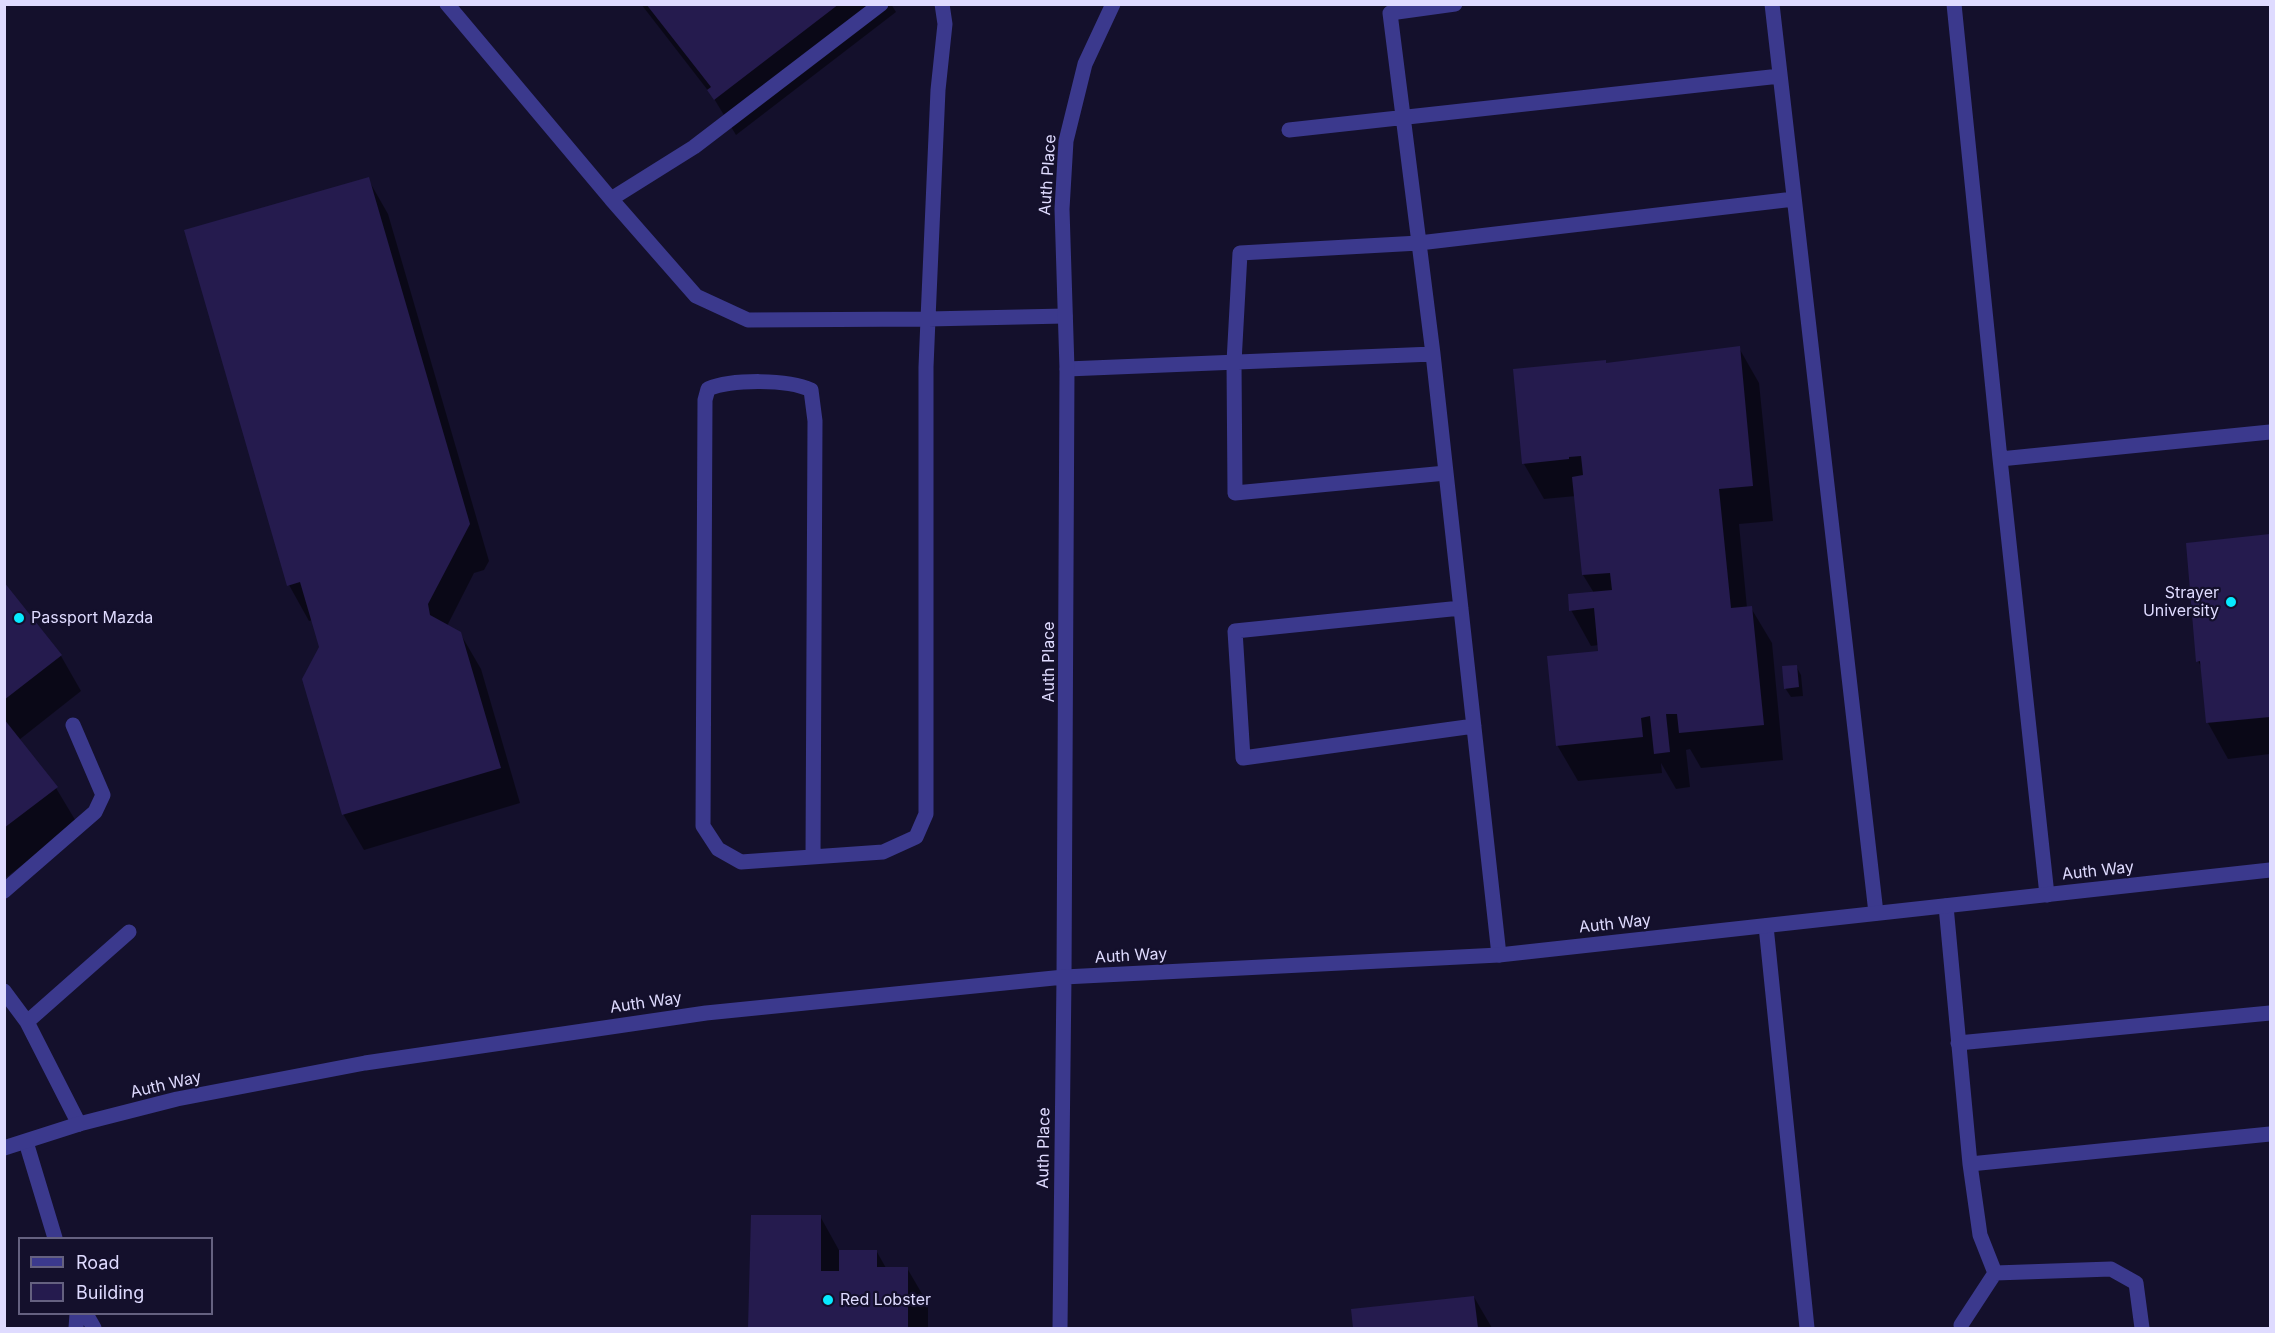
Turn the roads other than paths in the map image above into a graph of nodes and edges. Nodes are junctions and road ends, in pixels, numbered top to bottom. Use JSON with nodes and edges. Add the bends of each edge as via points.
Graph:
{"nodes":[{"id":1,"x":447,"y":4,"type":"edge"},
{"id":2,"x":881,"y":4,"type":"edge"},
{"id":3,"x":942,"y":4,"type":"edge"},
{"id":4,"x":1113,"y":4,"type":"edge"},
{"id":5,"x":1455,"y":4,"type":"edge"},
{"id":6,"x":1772,"y":4,"type":"edge"},
{"id":7,"x":1954,"y":4,"type":"edge"},
{"id":8,"x":1780,"y":76,"type":"junction"},
{"id":9,"x":1404,"y":119,"type":"junction"},
{"id":10,"x":1289,"y":130,"type":"dead end"},
{"id":11,"x":611,"y":199,"type":"junction"},
{"id":12,"x":1794,"y":199,"type":"junction"},
{"id":13,"x":1419,"y":243,"type":"junction"},
{"id":14,"x":1065,"y":316,"type":"junction"},
{"id":15,"x":928,"y":319,"type":"junction"},
{"id":16,"x":1433,"y":354,"type":"junction"},
{"id":17,"x":1234,"y":362,"type":"junction"},
{"id":18,"x":1068,"y":369,"type":"junction"},
{"id":19,"x":2271,"y":432,"type":"edge"},
{"id":20,"x":2000,"y":459,"type":"junction"},
{"id":21,"x":1446,"y":473,"type":"junction"},
{"id":22,"x":1461,"y":608,"type":"junction"},
{"id":23,"x":74,"y":725,"type":"dead end"},
{"id":24,"x":1474,"y":726,"type":"junction"},
{"id":25,"x":813,"y":857,"type":"junction"},
{"id":26,"x":2271,"y":870,"type":"edge"},
{"id":27,"x":4,"y":891,"type":"edge"},
{"id":28,"x":2047,"y":895,"type":"junction"},
{"id":29,"x":1946,"y":906,"type":"junction"},
{"id":30,"x":1876,"y":913,"type":"junction"},
{"id":31,"x":1766,"y":926,"type":"junction"},
{"id":32,"x":129,"y":932,"type":"dead end"},
{"id":33,"x":1499,"y":955,"type":"junction"},
{"id":34,"x":1064,"y":977,"type":"junction"},
{"id":35,"x":4,"y":991,"type":"edge"},
{"id":36,"x":2271,"y":1013,"type":"edge"},
{"id":37,"x":27,"y":1022,"type":"junction"},
{"id":38,"x":1958,"y":1044,"type":"junction"},
{"id":39,"x":79,"y":1124,"type":"junction"},
{"id":40,"x":2271,"y":1134,"type":"edge"},
{"id":41,"x":26,"y":1142,"type":"junction"},
{"id":42,"x":4,"y":1148,"type":"edge"},
{"id":43,"x":1970,"y":1164,"type":"junction"},
{"id":44,"x":53,"y":1237,"type":"edge"},
{"id":45,"x":1995,"y":1273,"type":"junction"},
{"id":46,"x":87,"y":1315,"type":"edge"},
{"id":47,"x":1961,"y":1325,"type":"dead end"},
{"id":48,"x":94,"y":1329,"type":"edge"},
{"id":49,"x":1060,"y":1329,"type":"edge"},
{"id":50,"x":1807,"y":1329,"type":"edge"},
{"id":51,"x":2142,"y":1329,"type":"edge"}],
"edges":[{"from":1,"to":11,"type":"street"},
{"from":2,"to":11,"type":"street","via":[[694,147]]},
{"from":3,"to":15,"type":"street","via":[[945,24],[938,90]]},
{"from":4,"to":14,"type":"street","name":"Auth Place","via":[[1085,64],[1066,141],[1062,209]]},
{"from":5,"to":9,"type":"street","via":[[1390,13]]},
{"from":6,"to":8,"type":"street"},
{"from":7,"to":20,"type":"street"},
{"from":8,"to":9,"type":"street"},
{"from":8,"to":12,"type":"street"},
{"from":9,"to":10,"type":"street"},
{"from":9,"to":13,"type":"street"},
{"from":11,"to":15,"type":"street","via":[[696,296],[748,320]]},
{"from":12,"to":13,"type":"street"},
{"from":12,"to":30,"type":"street"},
{"from":13,"to":16,"type":"street"},
{"from":13,"to":17,"type":"street","via":[[1240,253]]},
{"from":14,"to":15,"type":"street"},
{"from":14,"to":18,"type":"street","name":"Auth Place"},
{"from":15,"to":25,"type":"street","via":[[926,814],[916,837],[883,852]]},
{"from":16,"to":17,"type":"street"},
{"from":16,"to":21,"type":"street"},
{"from":17,"to":18,"type":"street"},
{"from":17,"to":21,"type":"street","via":[[1235,493]]},
{"from":18,"to":34,"type":"street","name":"Auth Place"},
{"from":19,"to":20,"type":"street"},
{"from":20,"to":28,"type":"street"},
{"from":21,"to":22,"type":"street"},
{"from":22,"to":24,"type":"street"},
{"from":22,"to":24,"type":"street","via":[[1235,631],[1243,758]]},
{"from":23,"to":27,"type":"street","via":[[103,795],[95,812]]},
{"from":24,"to":33,"type":"street"},
{"from":25,"to":25,"type":"street","via":[[815,421],[811,390],[797,383],[722,383],[708,389],[705,400],[703,826],[718,849],[741,862]]},
{"from":26,"to":28,"type":"street","name":"Auth Way"},
{"from":28,"to":29,"type":"street","name":"Auth Way"},
{"from":29,"to":30,"type":"street","name":"Auth Way"},
{"from":29,"to":38,"type":"street"},
{"from":30,"to":31,"type":"street","name":"Auth Way"},
{"from":31,"to":33,"type":"street","name":"Auth Way"},
{"from":31,"to":50,"type":"street"},
{"from":32,"to":37,"type":"street"},
{"from":33,"to":34,"type":"street","name":"Auth Way"},
{"from":34,"to":39,"type":"street","name":"Auth Way","via":[[706,1013],[527,1038],[353,1065]]},
{"from":34,"to":49,"type":"street","name":"Auth Place"},
{"from":35,"to":37,"type":"street"},
{"from":36,"to":38,"type":"street"},
{"from":37,"to":39,"type":"street"},
{"from":38,"to":43,"type":"street"},
{"from":39,"to":41,"type":"street","name":"Auth Way"},
{"from":40,"to":43,"type":"street"},
{"from":41,"to":42,"type":"street","name":"Auth Way"},
{"from":41,"to":44,"type":"street"},
{"from":43,"to":45,"type":"street","via":[[1980,1235]]},
{"from":45,"to":47,"type":"street"},
{"from":45,"to":51,"type":"street","via":[[2111,1269],[2136,1283]]},
{"from":46,"to":48,"type":"street"}]}
